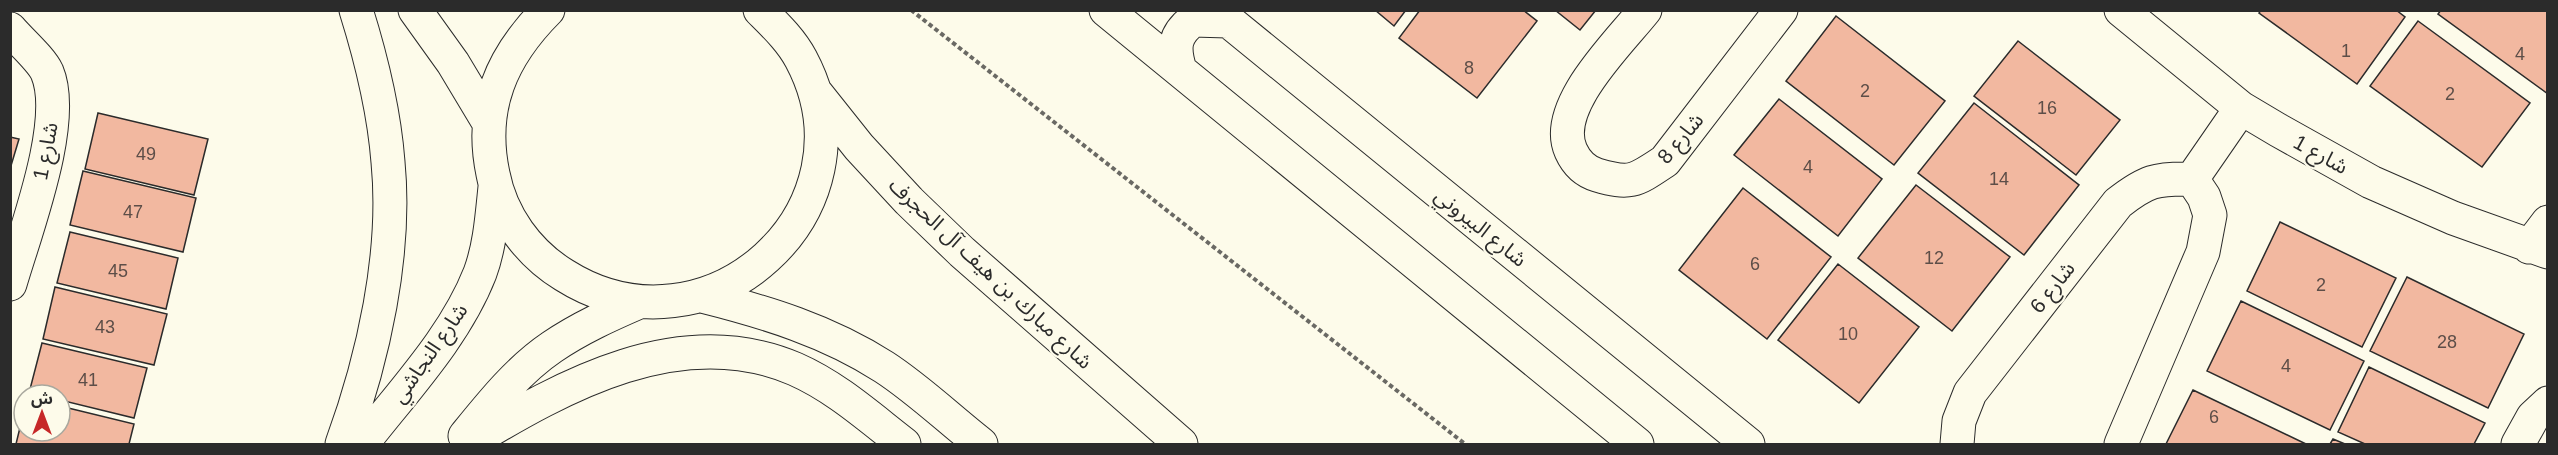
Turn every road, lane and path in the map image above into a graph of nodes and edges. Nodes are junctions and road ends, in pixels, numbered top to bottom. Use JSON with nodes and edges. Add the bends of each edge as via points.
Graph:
{"nodes":[{"id":1,"x":356,"y":10,"type":"edge"},
{"id":2,"x":415,"y":10,"type":"edge"},
{"id":3,"x":548,"y":10,"type":"edge"},
{"id":4,"x":760,"y":10,"type":"edge"},
{"id":5,"x":911,"y":10,"type":"edge"},
{"id":6,"x":1106,"y":10,"type":"edge"},
{"id":7,"x":1114,"y":10,"type":"edge"},
{"id":8,"x":1123,"y":10,"type":"edge"},
{"id":9,"x":1645,"y":10,"type":"edge"},
{"id":10,"x":1781,"y":10,"type":"edge"},
{"id":11,"x":2128,"y":13,"type":"edge"},
{"id":12,"x":1222,"y":16,"type":"edge"},
{"id":13,"x":10,"y":29,"type":"edge"},
{"id":14,"x":1180,"y":70,"type":"junction"},
{"id":15,"x":813,"y":90,"type":"junction"},
{"id":16,"x":2241,"y":108,"type":"junction"},
{"id":17,"x":489,"y":123,"type":"junction"},
{"id":18,"x":2192,"y":179,"type":"junction"},
{"id":19,"x":495,"y":185,"type":"junction"},
{"id":20,"x":2541,"y":240,"type":"edge"},
{"id":21,"x":10,"y":284,"type":"edge"},
{"id":22,"x":702,"y":296,"type":"junction"},
{"id":23,"x":639,"y":302,"type":"junction"},
{"id":24,"x":2547,"y":403,"type":"edge"},
{"id":25,"x":342,"y":444,"type":"edge"},
{"id":26,"x":362,"y":444,"type":"edge"},
{"id":27,"x":459,"y":444,"type":"edge"},
{"id":28,"x":467,"y":444,"type":"edge"},
{"id":29,"x":904,"y":444,"type":"edge"},
{"id":30,"x":981,"y":444,"type":"edge"},
{"id":31,"x":1181,"y":444,"type":"edge"},
{"id":32,"x":1465,"y":444,"type":"edge"},
{"id":33,"x":1637,"y":444,"type":"edge"},
{"id":34,"x":1748,"y":444,"type":"edge"},
{"id":35,"x":1957,"y":444,"type":"edge"},
{"id":36,"x":2121,"y":444,"type":"edge"},
{"id":37,"x":2518,"y":444,"type":"edge"}],
"edges":[{"from":1,"to":25,"type":"street","via":[[382,112],[389,165],[389,218],[374,331]]},
{"from":2,"to":17,"type":"street"},
{"from":3,"to":17,"type":"street","via":[[525,33],[507,61],[495,91]]},
{"from":4,"to":15,"type":"street","via":[[801,59]]},
{"from":5,"to":32,"type":"path"},
{"from":6,"to":14,"type":"street"},
{"from":7,"to":8,"type":"street"},
{"from":9,"to":10,"type":"street","name":"شارع 8","via":[[1580,90],[1567,119],[1566,139],[1576,162],[1590,173],[1622,182],[1643,176],[1665,161]]},
{"from":11,"to":16,"type":"street","name":"شارع 1"},
{"from":12,"to":14,"type":"street","via":[[1193,20],[1180,30],[1175,52]]},
{"from":12,"to":34,"type":"street","name":"شارع البيروني"},
{"from":13,"to":21,"type":"street","name":"شارع 1","via":[[46,71],[54,106],[46,159]]},
{"from":14,"to":33,"type":"street"},
{"from":15,"to":22,"type":"street","via":[[820,121],[820,154],[801,216],[760,265]]},
{"from":15,"to":31,"type":"street","name":"شارع مبارك بن هيف آل الحجرف","via":[[909,201]]},
{"from":16,"to":18,"type":"street"},
{"from":16,"to":20,"type":"street","name":"شارع 1","via":[[2371,182],[2453,218]]},
{"from":17,"to":19,"type":"street"},
{"from":18,"to":35,"type":"street","name":"شارع 6","via":[[2166,178],[2140,186],[2118,203],[1970,393],[1959,421]]},
{"from":18,"to":36,"type":"street","via":[[2210,215],[2203,252]]},
{"from":19,"to":23,"type":"street","via":[[507,216],[525,243],[549,266],[606,296]]},
{"from":19,"to":26,"type":"street","name":"شارع النجاشي","via":[[491,230],[480,272],[462,312]]},
{"from":22,"to":23,"type":"street","via":[[671,302]]},
{"from":22,"to":30,"type":"street","via":[[766,312],[827,336],[885,368]]},
{"from":23,"to":27,"type":"street","via":[[593,322],[551,348],[513,380]]},
{"from":24,"to":37,"type":"street","via":[[2533,417]]},
{"from":28,"to":29,"type":"street","via":[[569,388],[654,357],[689,352],[726,352],[795,369],[826,385]]}]}
